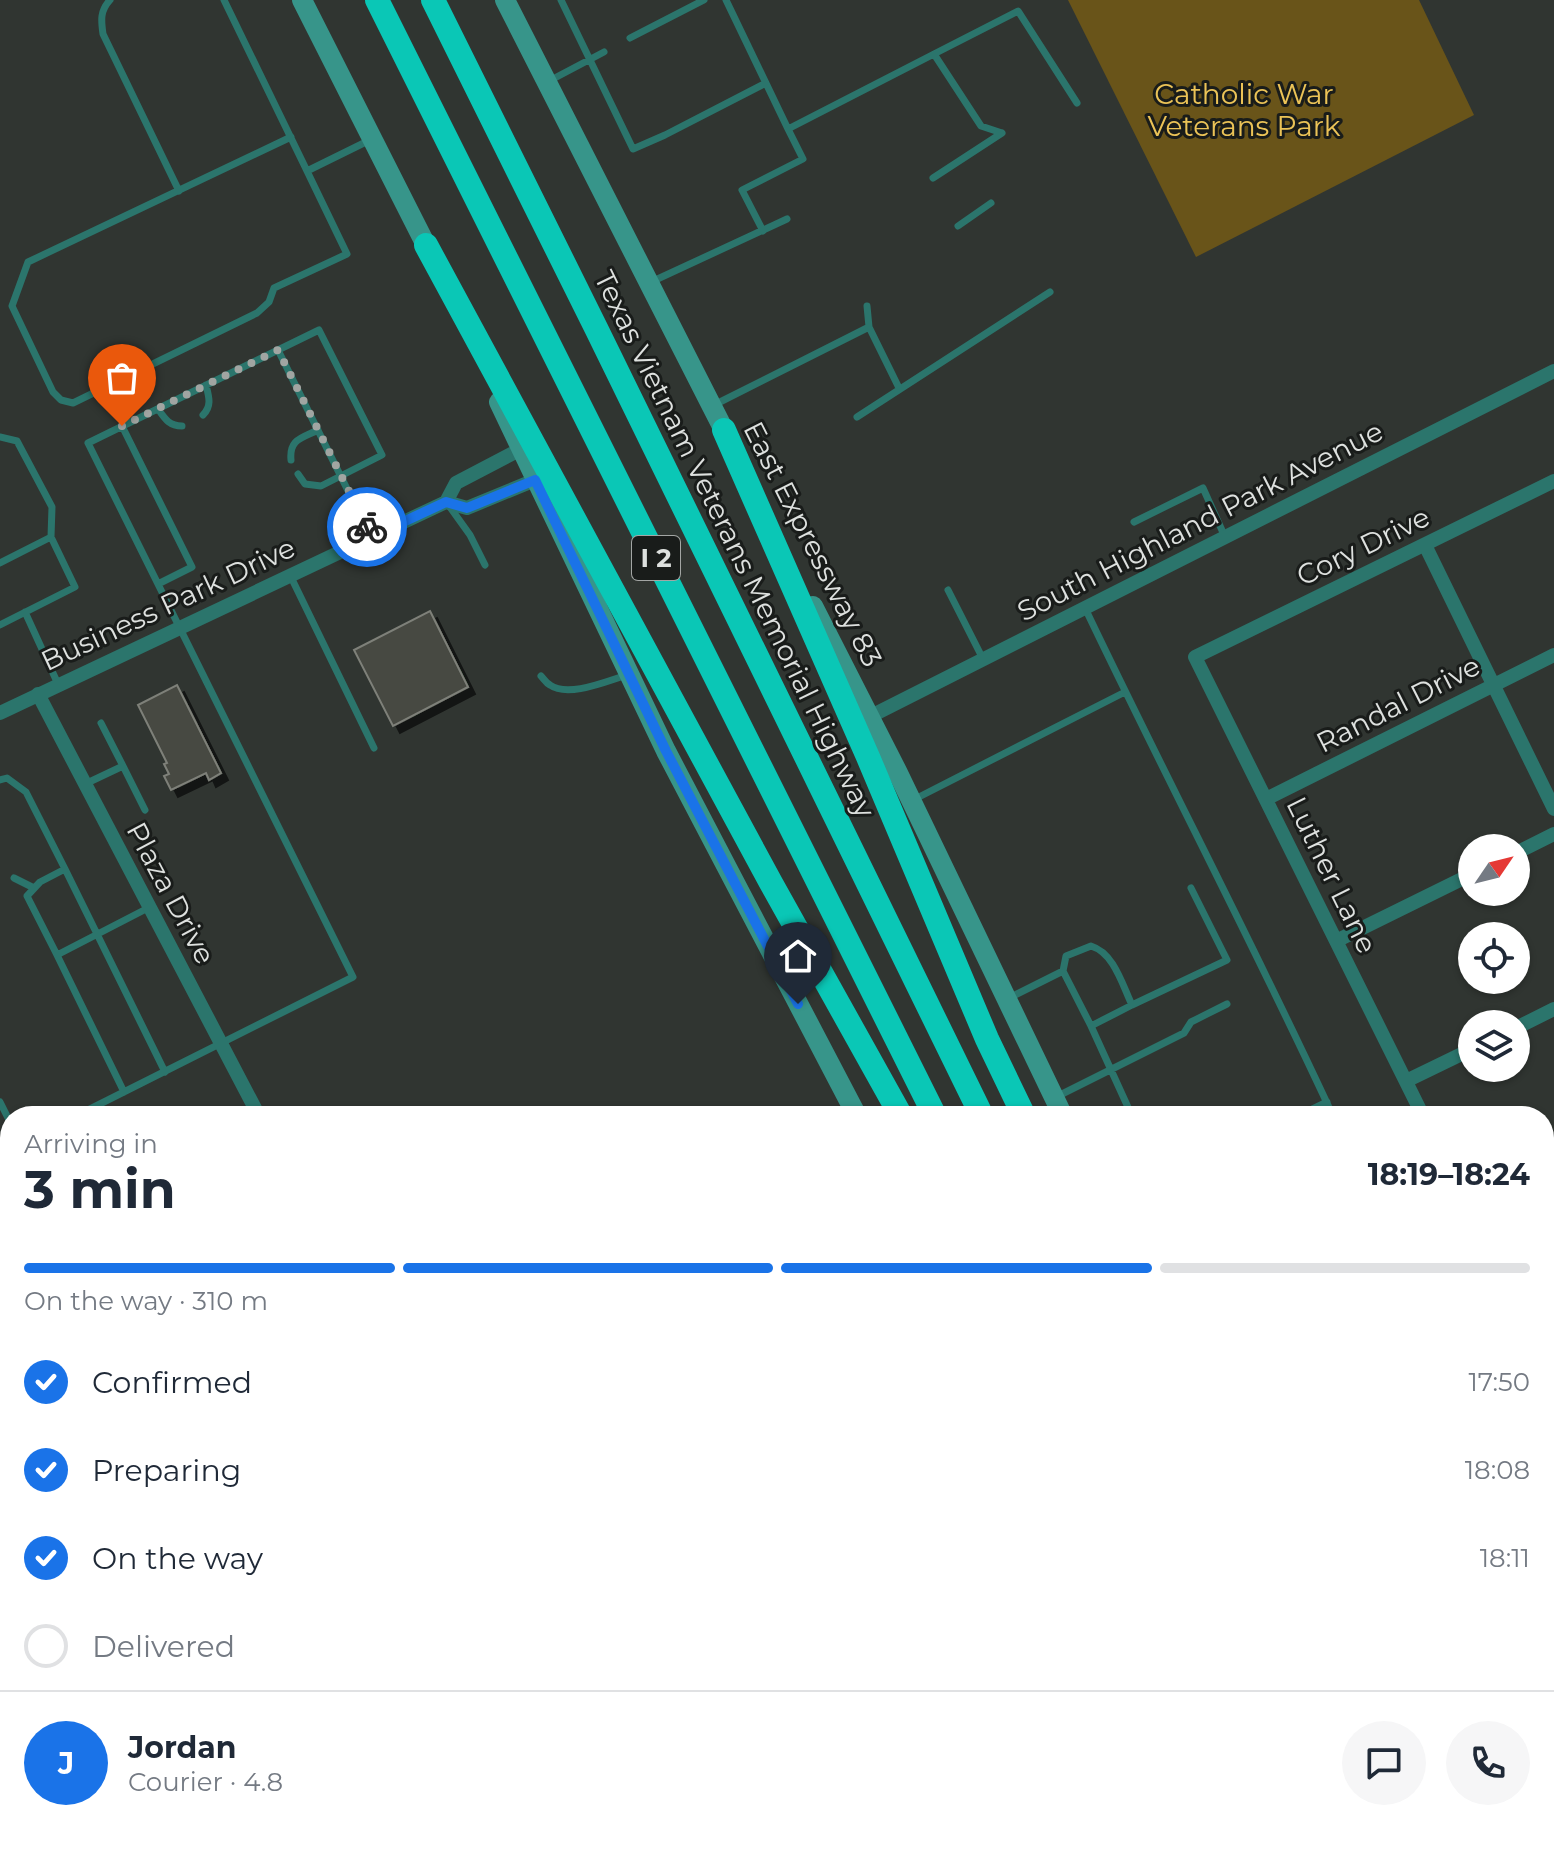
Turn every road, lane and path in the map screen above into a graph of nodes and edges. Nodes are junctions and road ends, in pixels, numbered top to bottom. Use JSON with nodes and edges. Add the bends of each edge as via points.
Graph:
{"nodes":[{"id":1,"x":110,"y":0,"type":"edge"},
{"id":2,"x":224,"y":0,"type":"edge"},
{"id":3,"x":302,"y":0,"type":"edge"},
{"id":4,"x":377,"y":0,"type":"edge"},
{"id":5,"x":433,"y":0,"type":"edge"},
{"id":6,"x":505,"y":0,"type":"edge"},
{"id":7,"x":561,"y":0,"type":"edge"},
{"id":8,"x":704,"y":0,"type":"edge"},
{"id":9,"x":726,"y":0,"type":"edge"},
{"id":10,"x":630,"y":38,"type":"dead end"},
{"id":11,"x":604,"y":52,"type":"dead end"},
{"id":12,"x":934,"y":54,"type":"junction"},
{"id":13,"x":590,"y":59,"type":"junction"},
{"id":14,"x":547,"y":82,"type":"junction"},
{"id":15,"x":766,"y":83,"type":"junction"},
{"id":16,"x":1077,"y":103,"type":"dead end"},
{"id":17,"x":788,"y":129,"type":"junction"},
{"id":18,"x":291,"y":137,"type":"junction"},
{"id":19,"x":372,"y":139,"type":"junction"},
{"id":20,"x":307,"y":171,"type":"junction"},
{"id":21,"x":933,"y":178,"type":"dead end"},
{"id":22,"x":179,"y":191,"type":"junction"},
{"id":23,"x":991,"y":203,"type":"dead end"},
{"id":24,"x":787,"y":219,"type":"dead end"},
{"id":25,"x":958,"y":226,"type":"dead end"},
{"id":26,"x":763,"y":231,"type":"junction"},
{"id":27,"x":426,"y":245,"type":"junction"},
{"id":28,"x":649,"y":283,"type":"junction"},
{"id":29,"x":1050,"y":292,"type":"dead end"},
{"id":30,"x":867,"y":306,"type":"dead end"},
{"id":31,"x":869,"y":327,"type":"junction"},
{"id":32,"x":278,"y":350,"type":"junction"},
{"id":33,"x":1554,"y":371,"type":"edge"},
{"id":34,"x":206,"y":385,"type":"junction"},
{"id":35,"x":899,"y":388,"type":"junction"},
{"id":36,"x":712,"y":406,"type":"junction"},
{"id":37,"x":158,"y":409,"type":"junction"},
{"id":38,"x":203,"y":415,"type":"dead end"},
{"id":39,"x":857,"y":417,"type":"dead end"},
{"id":40,"x":122,"y":426,"type":"junction"},
{"id":41,"x":182,"y":426,"type":"dead end"},
{"id":42,"x":318,"y":430,"type":"junction"},
{"id":43,"x":724,"y":430,"type":"junction"},
{"id":44,"x":0,"y":437,"type":"edge"},
{"id":45,"x":521,"y":449,"type":"junction"},
{"id":46,"x":291,"y":460,"type":"dead end"},
{"id":47,"x":298,"y":474,"type":"dead end"},
{"id":48,"x":341,"y":476,"type":"junction"},
{"id":49,"x":535,"y":480,"type":"junction"},
{"id":50,"x":1554,"y":481,"type":"edge"},
{"id":51,"x":446,"y":502,"type":"junction"},
{"id":52,"x":1134,"y":522,"type":"dead end"},
{"id":53,"x":51,"y":537,"type":"junction"},
{"id":54,"x":371,"y":537,"type":"junction"},
{"id":55,"x":1225,"y":537,"type":"junction"},
{"id":56,"x":1425,"y":545,"type":"junction"},
{"id":57,"x":0,"y":563,"type":"edge"},
{"id":58,"x":485,"y":565,"type":"dead end"},
{"id":59,"x":290,"y":575,"type":"junction"},
{"id":60,"x":158,"y":584,"type":"junction"},
{"id":61,"x":948,"y":590,"type":"dead end"},
{"id":62,"x":1085,"y":608,"type":"junction"},
{"id":63,"x":25,"y":612,"type":"junction"},
{"id":64,"x":0,"y":625,"type":"edge"},
{"id":65,"x":179,"y":627,"type":"junction"},
{"id":66,"x":1554,"y":655,"type":"edge"},
{"id":67,"x":1195,"y":657,"type":"joint"},
{"id":68,"x":983,"y":659,"type":"junction"},
{"id":69,"x":629,"y":675,"type":"junction"},
{"id":70,"x":541,"y":676,"type":"dead end"},
{"id":71,"x":58,"y":684,"type":"junction"},
{"id":72,"x":1493,"y":685,"type":"junction"},
{"id":73,"x":1125,"y":692,"type":"junction"},
{"id":74,"x":38,"y":694,"type":"junction"},
{"id":75,"x":0,"y":713,"type":"edge"},
{"id":76,"x":869,"y":717,"type":"junction"},
{"id":77,"x":101,"y":723,"type":"dead end"},
{"id":78,"x":374,"y":748,"type":"dead end"},
{"id":79,"x":123,"y":766,"type":"junction"},
{"id":80,"x":0,"y":780,"type":"edge"},
{"id":81,"x":85,"y":784,"type":"junction"},
{"id":82,"x":1266,"y":799,"type":"junction"},
{"id":83,"x":911,"y":801,"type":"junction"},
{"id":84,"x":1554,"y":809,"type":"edge"},
{"id":85,"x":145,"y":810,"type":"dead end"},
{"id":86,"x":1554,"y":834,"type":"edge"},
{"id":87,"x":1530,"y":846,"type":"edge"},
{"id":88,"x":65,"y":869,"type":"junction"},
{"id":89,"x":14,"y":878,"type":"dead end"},
{"id":90,"x":1458,"y":881,"type":"edge"},
{"id":91,"x":34,"y":888,"type":"junction"},
{"id":92,"x":1191,"y":888,"type":"dead end"},
{"id":93,"x":150,"y":907,"type":"junction"},
{"id":94,"x":97,"y":935,"type":"junction"},
{"id":95,"x":1336,"y":941,"type":"junction"},
{"id":96,"x":57,"y":955,"type":"junction"},
{"id":97,"x":1063,"y":971,"type":"junction"},
{"id":98,"x":1007,"y":999,"type":"junction"},
{"id":99,"x":1227,"y":1004,"type":"dead end"},
{"id":100,"x":1132,"y":1005,"type":"junction"},
{"id":101,"x":1554,"y":1009,"type":"edge"},
{"id":102,"x":1530,"y":1021,"type":"edge"},
{"id":103,"x":1091,"y":1026,"type":"junction"},
{"id":104,"x":221,"y":1044,"type":"junction"},
{"id":105,"x":1458,"y":1056,"type":"edge"},
{"id":106,"x":1110,"y":1070,"type":"junction"},
{"id":107,"x":165,"y":1072,"type":"junction"},
{"id":108,"x":1406,"y":1081,"type":"junction"},
{"id":109,"x":124,"y":1092,"type":"junction"},
{"id":110,"x":1327,"y":1102,"type":"junction"},
{"id":111,"x":96,"y":1106,"type":"edge"},
{"id":112,"x":254,"y":1106,"type":"edge"},
{"id":113,"x":852,"y":1106,"type":"edge"},
{"id":114,"x":895,"y":1106,"type":"edge"},
{"id":115,"x":930,"y":1106,"type":"edge"},
{"id":116,"x":977,"y":1106,"type":"edge"},
{"id":117,"x":1019,"y":1106,"type":"edge"},
{"id":118,"x":1059,"y":1106,"type":"edge"},
{"id":119,"x":1060,"y":1106,"type":"edge"},
{"id":120,"x":1125,"y":1106,"type":"edge"},
{"id":121,"x":1319,"y":1106,"type":"edge"},
{"id":122,"x":1329,"y":1106,"type":"edge"},
{"id":123,"x":1418,"y":1106,"type":"edge"}],
"edges":[{"from":1,"to":22,"type":"lane","via":[[100,17],[103,34]]},
{"from":2,"to":18,"type":"lane"},
{"from":3,"to":19,"type":"main road"},
{"from":4,"to":115,"type":"highway","number":"I 2"},
{"from":5,"to":116,"type":"highway","name":"Texas Vietnam Veterans Memorial Highway","number":"I 2"},
{"from":6,"to":14,"type":"main road","name":"East Expressway 83"},
{"from":7,"to":13,"type":"lane"},
{"from":8,"to":10,"type":"lane"},
{"from":9,"to":15,"type":"lane"},
{"from":11,"to":13,"type":"lane"},
{"from":12,"to":16,"type":"lane","via":[[1018,11]]},
{"from":12,"to":17,"type":"lane"},
{"from":12,"to":21,"type":"lane","via":[[981,126],[1002,133]]},
{"from":13,"to":14,"type":"lane"},
{"from":13,"to":15,"type":"lane","via":[[633,149]]},
{"from":14,"to":28,"type":"main road","name":"East Expressway 83"},
{"from":15,"to":17,"type":"lane"},
{"from":17,"to":26,"type":"lane","via":[[803,159],[742,190]]},
{"from":18,"to":20,"type":"lane"},
{"from":18,"to":22,"type":"lane"},
{"from":19,"to":20,"type":"lane"},
{"from":19,"to":27,"type":"main road"},
{"from":20,"to":22,"type":"lane","via":[[347,254],[274,288],[257,313],[73,403],[61,400],[12,306],[28,262]]},
{"from":23,"to":25,"type":"lane"},
{"from":24,"to":26,"type":"lane"},
{"from":26,"to":28,"type":"lane"},
{"from":27,"to":45,"type":"main road"},
{"from":27,"to":114,"type":"highway"},
{"from":28,"to":36,"type":"main road","name":"East Expressway 83"},
{"from":29,"to":35,"type":"lane"},
{"from":30,"to":31,"type":"lane"},
{"from":31,"to":35,"type":"lane"},
{"from":31,"to":36,"type":"lane"},
{"from":32,"to":34,"type":"lane"},
{"from":32,"to":42,"type":"lane"},
{"from":32,"to":48,"type":"lane","via":[[319,330],[375,441],[382,455]]},
{"from":33,"to":55,"type":"street","name":"South Highland Park Avenue"},
{"from":34,"to":37,"type":"lane"},
{"from":34,"to":38,"type":"lane","via":[[210,402]]},
{"from":35,"to":39,"type":"lane"},
{"from":36,"to":43,"type":"main road","name":"East Expressway 83"},
{"from":37,"to":40,"type":"lane"},
{"from":37,"to":41,"type":"lane","via":[[168,423]]},
{"from":40,"to":60,"type":"lane","via":[[88,443]]},
{"from":40,"to":60,"type":"lane","via":[[192,567]]},
{"from":42,"to":46,"type":"lane","via":[[292,445]]},
{"from":42,"to":48,"type":"lane"},
{"from":43,"to":76,"type":"main road","name":"East Expressway 83"},
{"from":43,"to":117,"type":"highway"},
{"from":44,"to":53,"type":"lane","via":[[17,441],[52,507]]},
{"from":45,"to":49,"type":"main road"},
{"from":45,"to":51,"type":"street","name":"Business Park Drive","via":[[456,483]]},
{"from":47,"to":48,"type":"lane","via":[[313,486]]},
{"from":48,"to":54,"type":"lane"},
{"from":49,"to":51,"type":"street","name":"Business Park Drive","via":[[467,508]]},
{"from":49,"to":69,"type":"main road"},
{"from":50,"to":56,"type":"street","name":"Cory Drive"},
{"from":51,"to":54,"type":"street","name":"Business Park Drive"},
{"from":51,"to":58,"type":"lane"},
{"from":52,"to":55,"type":"lane","via":[[1203,488]]},
{"from":53,"to":57,"type":"lane"},
{"from":53,"to":63,"type":"lane","via":[[75,587]]},
{"from":54,"to":59,"type":"street","name":"Business Park Drive"},
{"from":55,"to":62,"type":"street","name":"South Highland Park Avenue"},
{"from":56,"to":67,"type":"street","name":"Cory Drive"},
{"from":56,"to":72,"type":"street"},
{"from":59,"to":65,"type":"street","name":"Business Park Drive"},
{"from":59,"to":78,"type":"lane"},
{"from":60,"to":65,"type":"lane"},
{"from":61,"to":68,"type":"lane"},
{"from":62,"to":68,"type":"street","name":"South Highland Park Avenue"},
{"from":62,"to":73,"type":"lane"},
{"from":63,"to":64,"type":"lane"},
{"from":63,"to":71,"type":"lane"},
{"from":65,"to":71,"type":"street","name":"Business Park Drive"},
{"from":65,"to":104,"type":"lane","via":[[353,977]]},
{"from":66,"to":72,"type":"street","name":"Randal Drive"},
{"from":67,"to":82,"type":"street","name":"Luther Lane"},
{"from":68,"to":76,"type":"street","name":"South Highland Park Avenue"},
{"from":69,"to":70,"type":"lane","via":[[566,691]]},
{"from":69,"to":113,"type":"main road"},
{"from":71,"to":74,"type":"street","name":"Business Park Drive"},
{"from":72,"to":82,"type":"street","name":"Randal Drive"},
{"from":72,"to":84,"type":"street"},
{"from":73,"to":83,"type":"lane"},
{"from":73,"to":110,"type":"lane"},
{"from":74,"to":75,"type":"street","name":"Business Park Drive"},
{"from":74,"to":81,"type":"street","name":"Plaza Drive"},
{"from":76,"to":83,"type":"main road","name":"East Expressway 83"},
{"from":77,"to":79,"type":"lane"},
{"from":79,"to":81,"type":"lane"},
{"from":79,"to":85,"type":"lane"},
{"from":80,"to":88,"type":"lane","via":[[7,778],[26,792]]},
{"from":81,"to":93,"type":"street","name":"Plaza Drive"},
{"from":82,"to":95,"type":"street","name":"Luther Lane"},
{"from":83,"to":98,"type":"main road","name":"East Expressway 83"},
{"from":86,"to":87,"type":"street"},
{"from":88,"to":91,"type":"lane"},
{"from":88,"to":94,"type":"lane"},
{"from":89,"to":91,"type":"lane"},
{"from":90,"to":95,"type":"street"},
{"from":91,"to":96,"type":"lane","via":[[27,896]]},
{"from":92,"to":100,"type":"lane","via":[[1227,960]]},
{"from":93,"to":94,"type":"lane"},
{"from":93,"to":104,"type":"street","name":"Plaza Drive"},
{"from":94,"to":96,"type":"lane"},
{"from":94,"to":107,"type":"lane"},
{"from":95,"to":108,"type":"street","name":"Luther Lane"},
{"from":96,"to":109,"type":"lane"},
{"from":97,"to":98,"type":"lane"},
{"from":97,"to":100,"type":"lane","via":[[1066,956],[1091,946],[1101,949]]},
{"from":97,"to":103,"type":"lane"},
{"from":98,"to":118,"type":"main road","name":"East Expressway 83"},
{"from":99,"to":106,"type":"lane","via":[[1191,1022],[1184,1033]]},
{"from":100,"to":103,"type":"lane"},
{"from":101,"to":102,"type":"street"},
{"from":103,"to":106,"type":"lane"},
{"from":104,"to":107,"type":"lane"},
{"from":104,"to":112,"type":"street","name":"Plaza Drive"},
{"from":105,"to":108,"type":"street"},
{"from":106,"to":119,"type":"lane"},
{"from":106,"to":120,"type":"lane"},
{"from":107,"to":109,"type":"lane"},
{"from":108,"to":123,"type":"street","name":"Luther Lane"},
{"from":109,"to":111,"type":"lane"},
{"from":110,"to":121,"type":"lane"},
{"from":110,"to":122,"type":"lane"}]}
